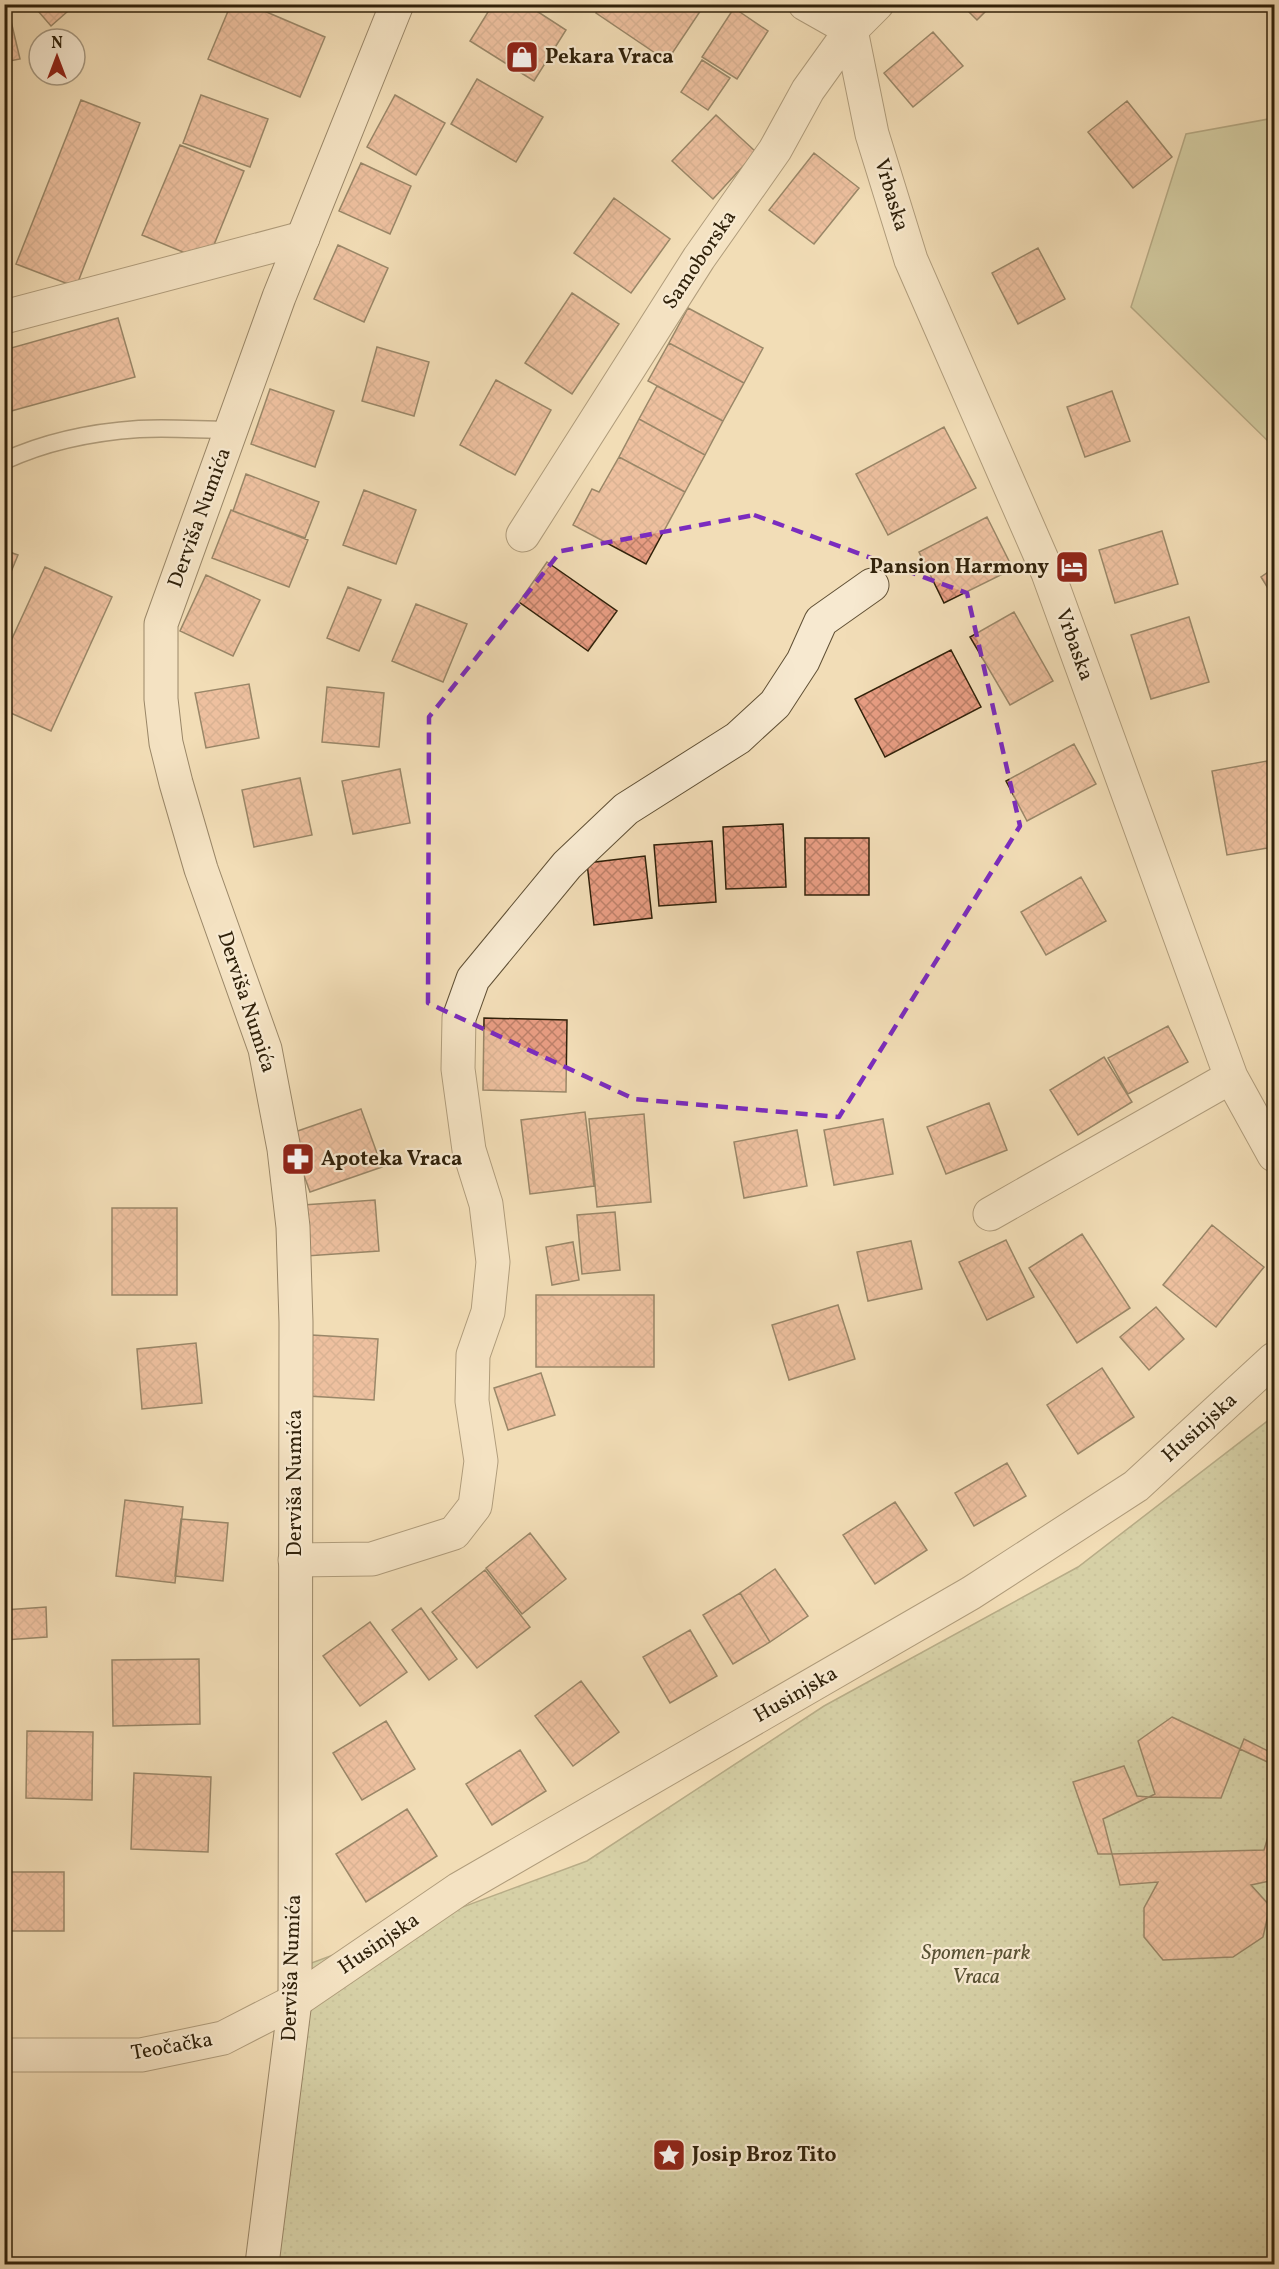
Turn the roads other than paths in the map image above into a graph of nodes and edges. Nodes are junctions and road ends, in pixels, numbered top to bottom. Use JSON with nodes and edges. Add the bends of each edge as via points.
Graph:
{"nodes":[{"id":1,"x":397,"y":4,"type":"edge"},
{"id":2,"x":805,"y":4,"type":"edge"},
{"id":3,"x":878,"y":4,"type":"edge"},
{"id":4,"x":851,"y":30,"type":"junction"},
{"id":5,"x":303,"y":238,"type":"junction"},
{"id":6,"x":4,"y":316,"type":"edge"},
{"id":7,"x":231,"y":430,"type":"junction"},
{"id":8,"x":4,"y":460,"type":"edge"},
{"id":9,"x":523,"y":535,"type":"dead end"},
{"id":10,"x":872,"y":585,"type":"dead end"},
{"id":11,"x":1231,"y":1077,"type":"junction"},
{"id":12,"x":1275,"y":1155,"type":"edge"},
{"id":13,"x":990,"y":1214,"type":"dead end"},
{"id":14,"x":1275,"y":1359,"type":"edge"},
{"id":15,"x":295,"y":1560,"type":"junction"},
{"id":16,"x":295,"y":2001,"type":"junction"},
{"id":17,"x":4,"y":2055,"type":"edge"},
{"id":18,"x":262,"y":2265,"type":"edge"}],
"edges":[{"from":1,"to":5,"type":"street","name":"Derviša Numića"},
{"from":2,"to":4,"type":"street"},
{"from":3,"to":4,"type":"street"},
{"from":4,"to":9,"type":"street","name":"Samoborska","via":[[808,90],[775,150],[699,258]]},
{"from":4,"to":11,"type":"street","name":"Vrbaska","via":[[872,134],[912,260],[1048,573]]},
{"from":5,"to":6,"type":"street"},
{"from":5,"to":7,"type":"street","name":"Derviša Numića"},
{"from":7,"to":8,"type":"lane","via":[[140,429],[28,450]]},
{"from":7,"to":15,"type":"street","name":"Derviša Numića","via":[[161,624],[161,699],[166,743],[201,869],[266,1049],[284,1149],[293,1227],[296,1322]]},
{"from":10,"to":15,"type":"street","via":[[821,621],[803,661],[775,704],[738,738],[626,809],[567,865],[473,979],[459,1018],[458,1069],[469,1150],[486,1204],[493,1262],[488,1312],[472,1355],[472,1401],[481,1461],[475,1506],[454,1533],[372,1559]]},
{"from":11,"to":12,"type":"street","name":"Vrbaska"},
{"from":11,"to":13,"type":"street"},
{"from":14,"to":16,"type":"street","name":"Husinjska","via":[[1136,1486],[971,1593],[459,1889]]},
{"from":15,"to":16,"type":"street","name":"Derviša Numića"},
{"from":16,"to":17,"type":"street","name":"Teočačka","via":[[223,2038],[141,2055]]},
{"from":16,"to":18,"type":"street","name":"Derviša Numića"}]}
